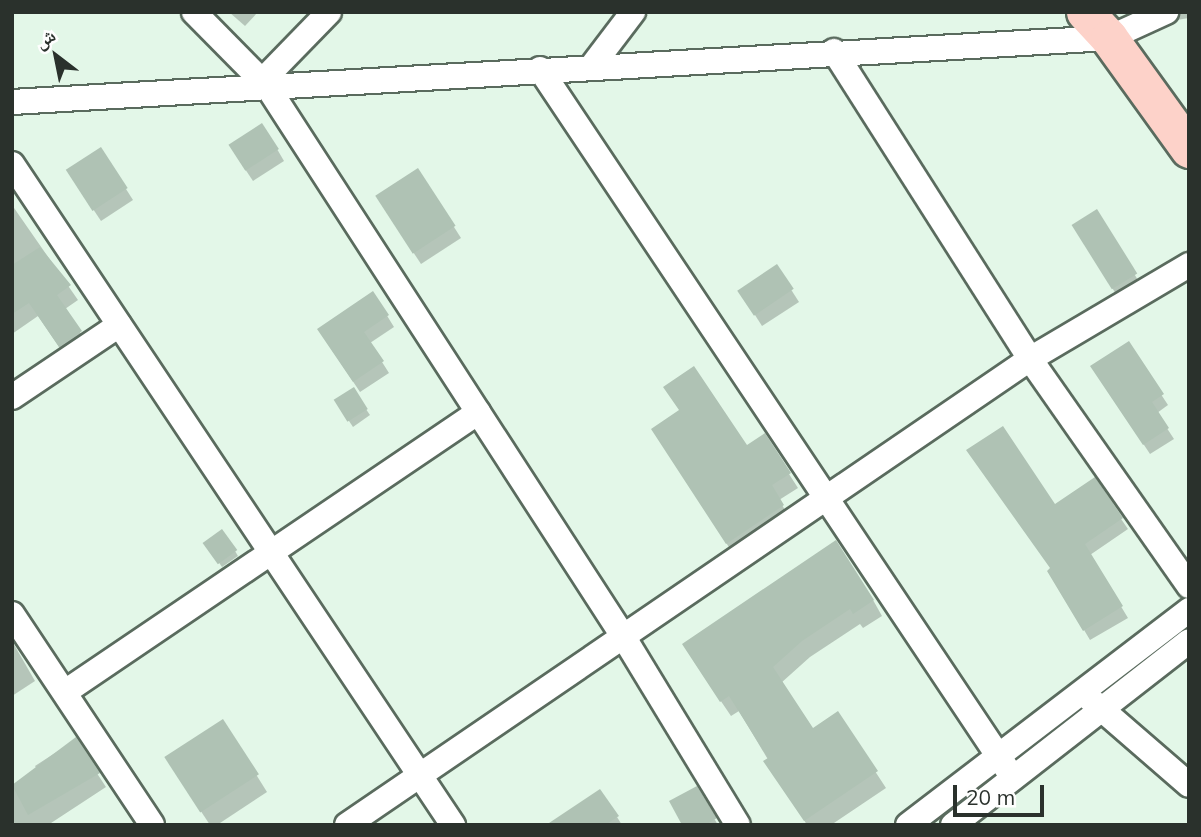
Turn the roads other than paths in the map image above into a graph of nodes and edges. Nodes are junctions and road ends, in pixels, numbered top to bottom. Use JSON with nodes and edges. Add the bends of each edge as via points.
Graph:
{"nodes":[{"id":1,"x":194,"y":12,"type":"edge"},
{"id":2,"x":329,"y":12,"type":"edge"},
{"id":3,"x":633,"y":12,"type":"edge"},
{"id":4,"x":1167,"y":12,"type":"edge"},
{"id":5,"x":1097,"y":25,"type":"edge"},
{"id":6,"x":834,"y":51,"type":"junction"},
{"id":7,"x":592,"y":66,"type":"junction"},
{"id":8,"x":540,"y":69,"type":"junction"},
{"id":9,"x":264,"y":83,"type":"junction"},
{"id":10,"x":12,"y":102,"type":"edge"},
{"id":11,"x":1189,"y":149,"type":"edge"},
{"id":12,"x":12,"y":164,"type":"edge"},
{"id":13,"x":1189,"y":265,"type":"edge"},
{"id":14,"x":119,"y":325,"type":"junction"},
{"id":15,"x":1030,"y":359,"type":"junction"},
{"id":16,"x":12,"y":397,"type":"edge"},
{"id":17,"x":478,"y":412,"type":"junction"},
{"id":18,"x":828,"y":497,"type":"junction"},
{"id":19,"x":271,"y":553,"type":"junction"},
{"id":20,"x":1189,"y":586,"type":"edge"},
{"id":21,"x":1189,"y":610,"type":"edge"},
{"id":22,"x":12,"y":614,"type":"edge"},
{"id":23,"x":623,"y":636,"type":"junction"},
{"id":24,"x":1189,"y":641,"type":"edge"},
{"id":25,"x":65,"y":692,"type":"junction"},
{"id":26,"x":1082,"y":693,"type":"junction"},
{"id":27,"x":1103,"y":709,"type":"junction"},
{"id":28,"x":999,"y":757,"type":"junction"},
{"id":29,"x":419,"y":776,"type":"junction"},
{"id":30,"x":1013,"y":778,"type":"junction"},
{"id":31,"x":1189,"y":785,"type":"edge"},
{"id":32,"x":152,"y":825,"type":"edge"},
{"id":33,"x":347,"y":825,"type":"edge"},
{"id":34,"x":453,"y":825,"type":"edge"},
{"id":35,"x":738,"y":825,"type":"edge"},
{"id":36,"x":908,"y":825,"type":"edge"},
{"id":37,"x":953,"y":825,"type":"edge"}],
"edges":[{"from":1,"to":9,"type":"street"},
{"from":2,"to":9,"type":"street"},
{"from":3,"to":7,"type":"street"},
{"from":4,"to":5,"type":"street"},
{"from":5,"to":6,"type":"street"},
{"from":5,"to":11,"type":"main road"},
{"from":6,"to":7,"type":"street"},
{"from":6,"to":15,"type":"street"},
{"from":7,"to":8,"type":"street"},
{"from":8,"to":9,"type":"street"},
{"from":8,"to":18,"type":"street"},
{"from":9,"to":10,"type":"street"},
{"from":9,"to":17,"type":"street"},
{"from":12,"to":14,"type":"street"},
{"from":13,"to":15,"type":"street"},
{"from":14,"to":16,"type":"street"},
{"from":14,"to":19,"type":"street"},
{"from":15,"to":18,"type":"street"},
{"from":15,"to":20,"type":"street"},
{"from":17,"to":19,"type":"street"},
{"from":17,"to":23,"type":"street"},
{"from":18,"to":23,"type":"street"},
{"from":18,"to":28,"type":"street"},
{"from":19,"to":25,"type":"street"},
{"from":19,"to":29,"type":"street"},
{"from":21,"to":26,"type":"street"},
{"from":22,"to":25,"type":"street"},
{"from":23,"to":29,"type":"street"},
{"from":23,"to":35,"type":"street"},
{"from":24,"to":27,"type":"street"},
{"from":25,"to":32,"type":"street"},
{"from":26,"to":27,"type":"street"},
{"from":26,"to":28,"type":"street"},
{"from":27,"to":30,"type":"street"},
{"from":27,"to":31,"type":"street"},
{"from":28,"to":30,"type":"street"},
{"from":28,"to":36,"type":"street"},
{"from":29,"to":33,"type":"street"},
{"from":29,"to":34,"type":"street"},
{"from":30,"to":37,"type":"street"}]}
